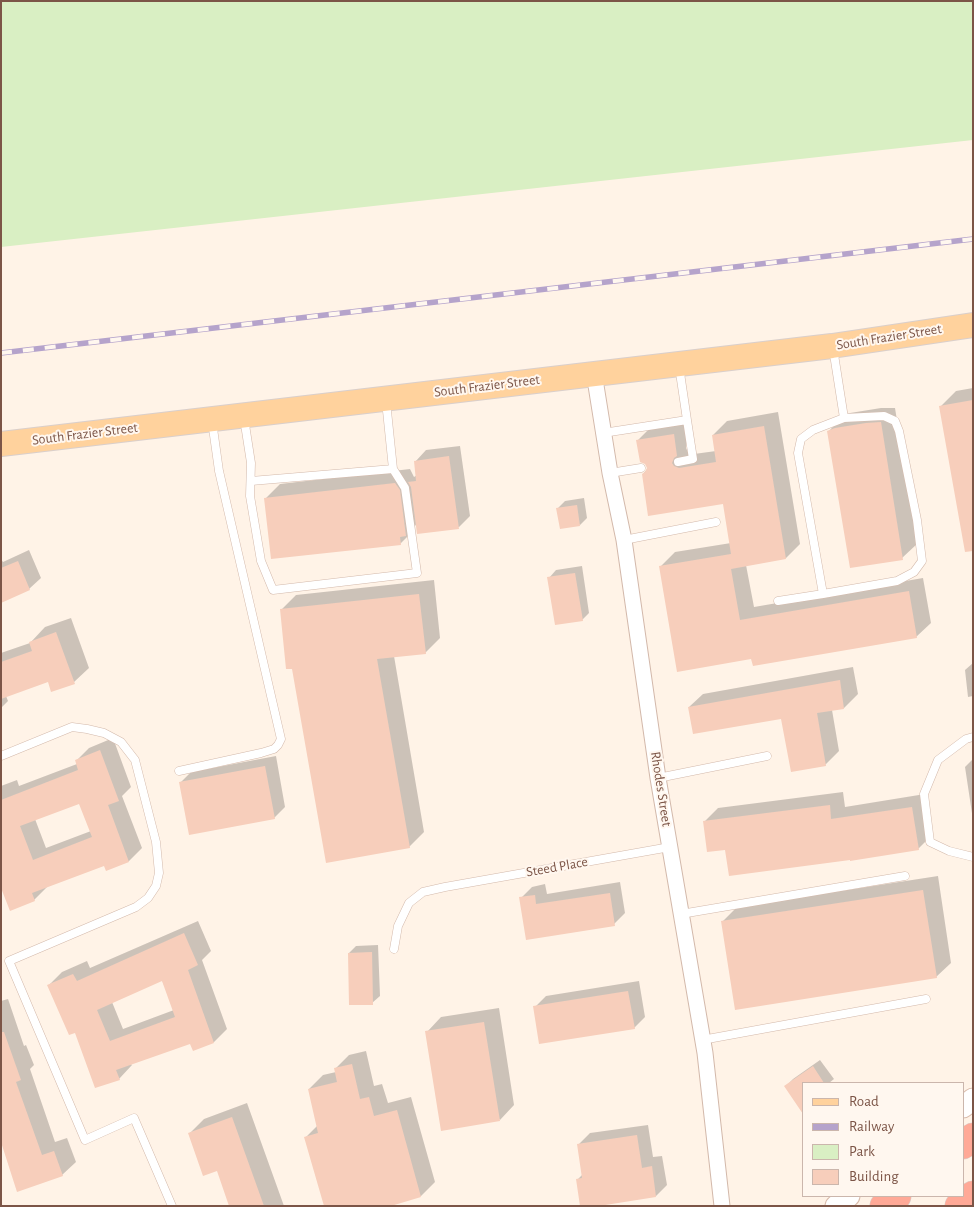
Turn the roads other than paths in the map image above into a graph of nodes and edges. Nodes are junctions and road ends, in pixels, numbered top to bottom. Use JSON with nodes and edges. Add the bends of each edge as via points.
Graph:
{"nodes":[{"id":1,"x":973,"y":325,"type":"edge"},
{"id":2,"x":832,"y":346,"type":"junction"},
{"id":3,"x":679,"y":364,"type":"junction"},
{"id":4,"x":594,"y":374,"type":"junction"},
{"id":5,"x":386,"y":399,"type":"junction"},
{"id":6,"x":244,"y":415,"type":"junction"},
{"id":7,"x":844,"y":418,"type":"junction"},
{"id":8,"x":212,"y":419,"type":"junction"},
{"id":9,"x":687,"y":420,"type":"junction"},
{"id":10,"x":603,"y":433,"type":"junction"},
{"id":11,"x":1,"y":444,"type":"edge"},
{"id":12,"x":678,"y":462,"type":"dead end"},
{"id":13,"x":641,"y":468,"type":"dead end"},
{"id":14,"x":394,"y":469,"type":"junction"},
{"id":15,"x":610,"y":473,"type":"junction"},
{"id":16,"x":251,"y":481,"type":"junction"},
{"id":17,"x":716,"y":522,"type":"dead end"},
{"id":18,"x":624,"y":540,"type":"junction"},
{"id":19,"x":823,"y":594,"type":"junction"},
{"id":20,"x":778,"y":601,"type":"dead end"},
{"id":21,"x":973,"y":737,"type":"edge"},
{"id":22,"x":1,"y":756,"type":"edge"},
{"id":23,"x":767,"y":756,"type":"dead end"},
{"id":24,"x":179,"y":772,"type":"dead end"},
{"id":25,"x":658,"y":778,"type":"junction"},
{"id":26,"x":670,"y":848,"type":"junction"},
{"id":27,"x":973,"y":857,"type":"edge"},
{"id":28,"x":905,"y":876,"type":"dead end"},
{"id":29,"x":681,"y":914,"type":"junction"},
{"id":30,"x":394,"y":949,"type":"dead end"},
{"id":31,"x":926,"y":999,"type":"dead end"},
{"id":32,"x":702,"y":1040,"type":"junction"},
{"id":33,"x":973,"y":1195,"type":"edge"},
{"id":34,"x":848,"y":1197,"type":"edge"},
{"id":35,"x":896,"y":1197,"type":"edge"},
{"id":36,"x":172,"y":1206,"type":"edge"},
{"id":37,"x":722,"y":1206,"type":"edge"},
{"id":38,"x":836,"y":1206,"type":"edge"},
{"id":39,"x":884,"y":1206,"type":"edge"},
{"id":40,"x":959,"y":1206,"type":"edge"}],
"edges":[{"from":1,"to":2,"type":"main road","name":"South Frazier Street"},
{"from":2,"to":3,"type":"main road","name":"South Frazier Street"},
{"from":2,"to":7,"type":"lane"},
{"from":3,"to":4,"type":"main road","name":"South Frazier Street"},
{"from":3,"to":9,"type":"lane"},
{"from":4,"to":5,"type":"main road","name":"South Frazier Street"},
{"from":4,"to":10,"type":"street","name":"Rhodes Street"},
{"from":5,"to":6,"type":"main road","name":"South Frazier Street"},
{"from":5,"to":14,"type":"lane"},
{"from":6,"to":8,"type":"main road","name":"South Frazier Street"},
{"from":6,"to":16,"type":"lane"},
{"from":7,"to":19,"type":"lane","via":[[812,430],[801,439],[798,453]]},
{"from":7,"to":19,"type":"lane","via":[[884,416],[896,421],[922,560],[914,572],[897,581]]},
{"from":8,"to":11,"type":"main road","name":"South Frazier Street"},
{"from":8,"to":24,"type":"lane","via":[[219,471],[281,739],[274,749]]},
{"from":9,"to":10,"type":"lane"},
{"from":9,"to":12,"type":"lane","via":[[693,460]]},
{"from":10,"to":15,"type":"street","name":"Rhodes Street"},
{"from":13,"to":15,"type":"lane"},
{"from":14,"to":16,"type":"lane"},
{"from":14,"to":16,"type":"lane","via":[[406,488],[417,573],[273,590],[261,561],[250,496]]},
{"from":15,"to":18,"type":"street","name":"Rhodes Street"},
{"from":17,"to":18,"type":"lane"},
{"from":18,"to":25,"type":"street","name":"Rhodes Street"},
{"from":19,"to":20,"type":"lane"},
{"from":21,"to":27,"type":"lane","via":[[938,760],[924,794],[930,842]]},
{"from":22,"to":36,"type":"lane","via":[[72,727],[104,733],[121,742],[136,760],[156,842],[159,873],[156,886],[136,907],[9,961],[85,1140],[134,1118]]},
{"from":23,"to":25,"type":"lane"},
{"from":25,"to":26,"type":"street","name":"Rhodes Street"},
{"from":26,"to":29,"type":"street","name":"Rhodes Street"},
{"from":26,"to":30,"type":"lane","name":"Steed Place","via":[[423,892],[409,903],[398,926]]},
{"from":28,"to":29,"type":"lane"},
{"from":29,"to":32,"type":"street","name":"Rhodes Street"},
{"from":31,"to":32,"type":"lane"},
{"from":32,"to":37,"type":"street","name":"Rhodes Street"},
{"from":33,"to":40,"type":"highway"},
{"from":34,"to":38,"type":"main road"},
{"from":35,"to":39,"type":"highway"}]}
